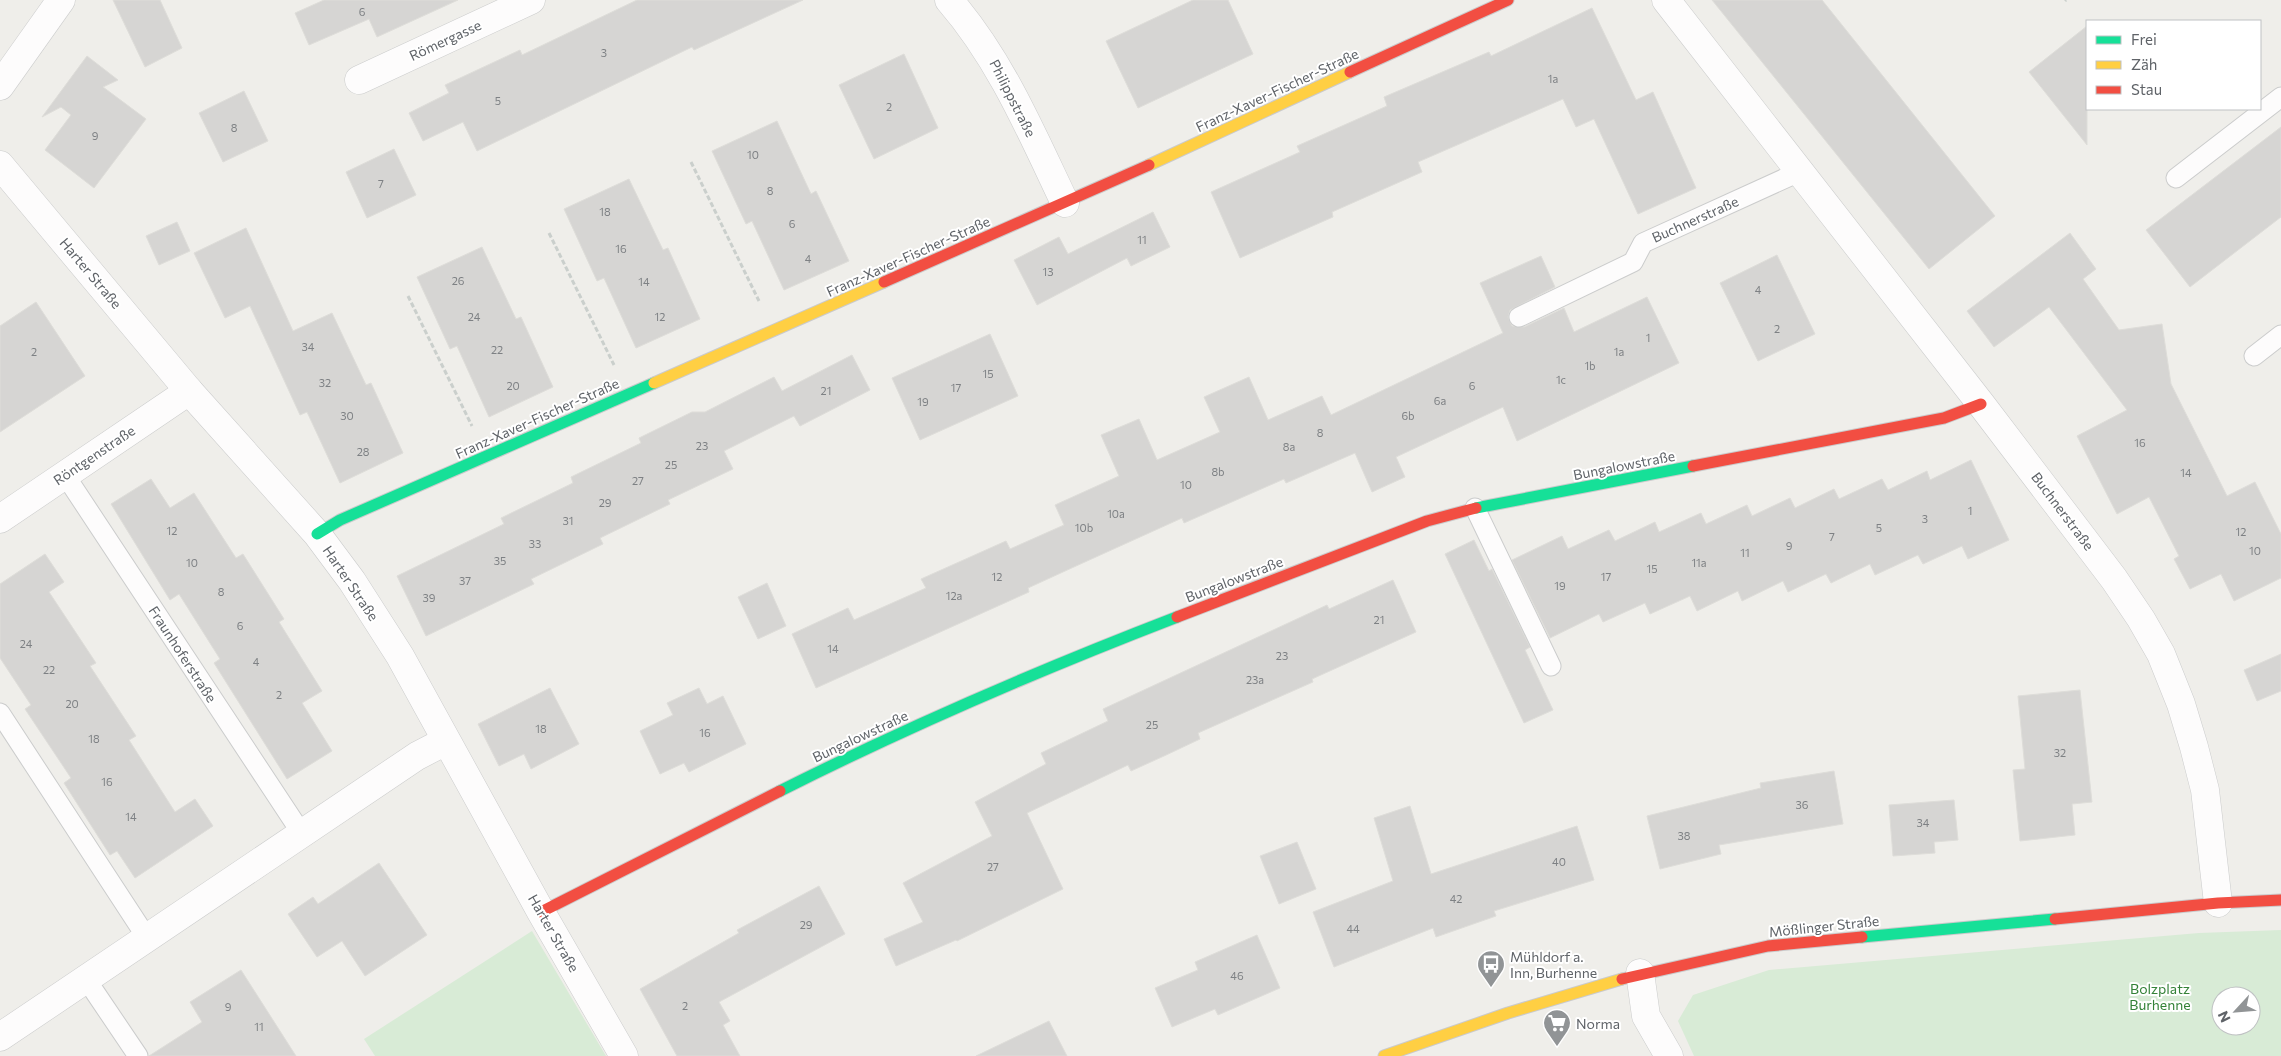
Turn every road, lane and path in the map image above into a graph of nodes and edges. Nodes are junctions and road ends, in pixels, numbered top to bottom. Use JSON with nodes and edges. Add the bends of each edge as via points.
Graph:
{"nodes":[{"id":1,"x":61,"y":0,"type":"edge"},
{"id":2,"x":530,"y":0,"type":"edge"},
{"id":3,"x":950,"y":0,"type":"edge"},
{"id":4,"x":1508,"y":0,"type":"edge"},
{"id":5,"x":1666,"y":0,"type":"edge"},
{"id":6,"x":359,"y":80,"type":"dead end"},
{"id":7,"x":0,"y":86,"type":"edge"},
{"id":8,"x":2281,"y":97,"type":"edge"},
{"id":9,"x":691,"y":162,"type":"dead end"},
{"id":10,"x":0,"y":165,"type":"edge"},
{"id":11,"x":1799,"y":172,"type":"junction"},
{"id":12,"x":2176,"y":178,"type":"dead end"},
{"id":13,"x":1065,"y":203,"type":"junction"},
{"id":14,"x":549,"y":233,"type":"dead end"},
{"id":15,"x":408,"y":296,"type":"dead end"},
{"id":16,"x":1519,"y":317,"type":"dead end"},
{"id":17,"x":774,"y":331,"type":"junction"},
{"id":18,"x":2281,"y":335,"type":"edge"},
{"id":19,"x":2254,"y":356,"type":"dead end"},
{"id":20,"x":189,"y":391,"type":"junction"},
{"id":21,"x":628,"y":394,"type":"junction"},
{"id":22,"x":1981,"y":404,"type":"junction"},
{"id":23,"x":488,"y":456,"type":"junction"},
{"id":24,"x":65,"y":475,"type":"junction"},
{"id":25,"x":1475,"y":508,"type":"junction"},
{"id":26,"x":0,"y":519,"type":"edge"},
{"id":27,"x":317,"y":534,"type":"junction"},
{"id":28,"x":1551,"y":666,"type":"dead end"},
{"id":29,"x":0,"y":713,"type":"edge"},
{"id":30,"x":446,"y":741,"type":"junction"},
{"id":31,"x":302,"y":834,"type":"junction"},
{"id":32,"x":2281,"y":900,"type":"edge"},
{"id":33,"x":2218,"y":903,"type":"junction"},
{"id":34,"x":541,"y":912,"type":"junction"},
{"id":35,"x":147,"y":938,"type":"junction"},
{"id":36,"x":1640,"y":973,"type":"junction"},
{"id":37,"x":86,"y":979,"type":"junction"},
{"id":38,"x":0,"y":1037,"type":"edge"},
{"id":39,"x":138,"y":1056,"type":"edge"},
{"id":40,"x":624,"y":1056,"type":"edge"},
{"id":41,"x":1384,"y":1056,"type":"edge"},
{"id":42,"x":1669,"y":1056,"type":"edge"}],
"edges":[{"from":1,"to":7,"type":"street"},
{"from":2,"to":6,"type":"street","name":"Römergasse"},
{"from":3,"to":13,"type":"street","name":"Philippstraße","via":[[974,29],[1003,75]]},
{"from":4,"to":13,"type":"street","name":"Franz-Xaver-Fischer-Straße"},
{"from":5,"to":11,"type":"street","name":"Buchnerstraße"},
{"from":8,"to":12,"type":"lane"},
{"from":9,"to":17,"type":"path"},
{"from":10,"to":20,"type":"street","name":"Harter Straße"},
{"from":11,"to":16,"type":"lane","name":"Buchnerstraße","via":[[1643,243],[1633,262]]},
{"from":11,"to":22,"type":"street","name":"Buchnerstraße"},
{"from":13,"to":17,"type":"street","name":"Franz-Xaver-Fischer-Straße"},
{"from":14,"to":21,"type":"path"},
{"from":15,"to":23,"type":"path"},
{"from":17,"to":21,"type":"street","name":"Franz-Xaver-Fischer-Straße"},
{"from":18,"to":19,"type":"lane"},
{"from":20,"to":24,"type":"street","name":"Röntgenstraße"},
{"from":20,"to":27,"type":"street","name":"Harter Straße"},
{"from":21,"to":23,"type":"street","name":"Franz-Xaver-Fischer-Straße"},
{"from":22,"to":25,"type":"street","name":"Bungalowstraße","via":[[1944,418]]},
{"from":22,"to":33,"type":"street","name":"Buchnerstraße","via":[[2114,579],[2161,654],[2181,704],[2205,790]]},
{"from":23,"to":27,"type":"street","name":"Franz-Xaver-Fischer-Straße","via":[[340,520]]},
{"from":24,"to":26,"type":"street","name":"Röntgenstraße"},
{"from":24,"to":31,"type":"lane","name":"Fraunhoferstraße"},
{"from":25,"to":28,"type":"lane"},
{"from":25,"to":34,"type":"street","name":"Bungalowstraße","via":[[1389,535],[1001,688],[837,762]]},
{"from":27,"to":30,"type":"street","name":"Harter Straße","via":[[352,581],[400,656]]},
{"from":29,"to":35,"type":"lane"},
{"from":30,"to":31,"type":"street","via":[[417,756]]},
{"from":30,"to":34,"type":"street","name":"Harter Straße"},
{"from":31,"to":35,"type":"street"},
{"from":32,"to":33,"type":"street","name":"Mößlinger Straße"},
{"from":33,"to":36,"type":"street","name":"Mößlinger Straße","via":[[1768,946]]},
{"from":34,"to":40,"type":"street","name":"Harter Straße"},
{"from":35,"to":37,"type":"street"},
{"from":36,"to":41,"type":"street","name":"Mößlinger Straße","via":[[1508,1013]]},
{"from":36,"to":42,"type":"street","via":[[1646,1016]]},
{"from":37,"to":38,"type":"street"},
{"from":37,"to":39,"type":"lane"}]}
